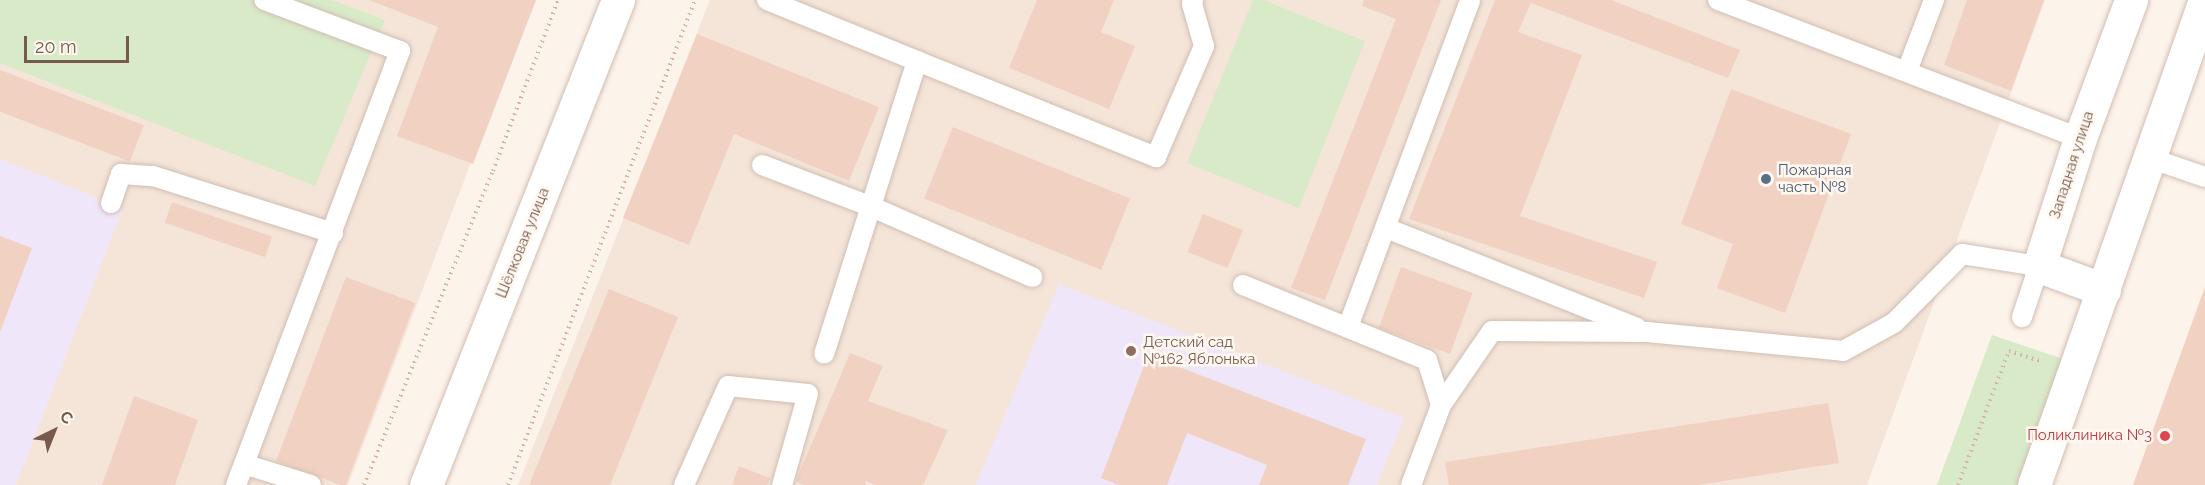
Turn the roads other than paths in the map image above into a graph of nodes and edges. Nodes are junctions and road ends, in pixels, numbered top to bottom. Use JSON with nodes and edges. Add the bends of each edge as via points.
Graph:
{"nodes":[{"id":1,"x":264,"y":0,"type":"edge"},
{"id":2,"x":618,"y":0,"type":"edge"},
{"id":3,"x":767,"y":0,"type":"edge"},
{"id":4,"x":1194,"y":0,"type":"edge"},
{"id":5,"x":1470,"y":0,"type":"edge"},
{"id":6,"x":1718,"y":0,"type":"edge"},
{"id":7,"x":1934,"y":0,"type":"edge"},
{"id":8,"x":2131,"y":0,"type":"edge"},
{"id":9,"x":2205,"y":0,"type":"edge"},
{"id":10,"x":809,"y":8,"type":"edge"},
{"id":11,"x":917,"y":62,"type":"junction"},
{"id":12,"x":1907,"y":70,"type":"junction"},
{"id":13,"x":2080,"y":138,"type":"junction"},
{"id":14,"x":2150,"y":158,"type":"junction"},
{"id":15,"x":762,"y":165,"type":"dead end"},
{"id":16,"x":2205,"y":177,"type":"edge"},
{"id":17,"x":111,"y":203,"type":"dead end"},
{"id":18,"x":872,"y":207,"type":"junction"},
{"id":19,"x":1386,"y":228,"type":"junction"},
{"id":20,"x":333,"y":233,"type":"junction"},
{"id":21,"x":2039,"y":266,"type":"junction"},
{"id":22,"x":1032,"y":277,"type":"dead end"},
{"id":23,"x":1243,"y":285,"type":"dead end"},
{"id":24,"x":2104,"y":290,"type":"junction"},
{"id":25,"x":2022,"y":317,"type":"dead end"},
{"id":26,"x":1348,"y":327,"type":"junction"},
{"id":27,"x":1647,"y":332,"type":"junction"},
{"id":28,"x":824,"y":354,"type":"dead end"},
{"id":29,"x":1441,"y":405,"type":"junction"},
{"id":30,"x":244,"y":464,"type":"junction"},
{"id":31,"x":236,"y":485,"type":"edge"},
{"id":32,"x":311,"y":485,"type":"edge"},
{"id":33,"x":426,"y":485,"type":"edge"},
{"id":34,"x":684,"y":485,"type":"edge"},
{"id":35,"x":782,"y":485,"type":"edge"},
{"id":36,"x":1412,"y":485,"type":"edge"},
{"id":37,"x":2034,"y":485,"type":"edge"}],
"edges":[{"from":1,"to":20,"type":"lane","via":[[400,51]]},
{"from":2,"to":33,"type":"street","name":"Шёлковая улица"},
{"from":3,"to":10,"type":"lane"},
{"from":4,"to":11,"type":"lane","via":[[1204,46],[1156,157]]},
{"from":5,"to":19,"type":"lane"},
{"from":6,"to":12,"type":"lane"},
{"from":7,"to":12,"type":"lane"},
{"from":8,"to":13,"type":"street","name":"Западная улица"},
{"from":9,"to":14,"type":"street"},
{"from":10,"to":11,"type":"lane"},
{"from":11,"to":18,"type":"lane"},
{"from":12,"to":13,"type":"lane"},
{"from":13,"to":21,"type":"street","name":"Западная улица"},
{"from":14,"to":16,"type":"lane"},
{"from":14,"to":24,"type":"street"},
{"from":15,"to":18,"type":"lane"},
{"from":17,"to":20,"type":"lane","via":[[122,174],[153,176]]},
{"from":18,"to":22,"type":"lane"},
{"from":18,"to":28,"type":"lane"},
{"from":19,"to":26,"type":"lane"},
{"from":19,"to":27,"type":"lane"},
{"from":20,"to":30,"type":"lane"},
{"from":21,"to":24,"type":"street"},
{"from":21,"to":25,"type":"lane"},
{"from":21,"to":27,"type":"lane","via":[[1962,254],[1894,323],[1843,351]]},
{"from":23,"to":26,"type":"lane"},
{"from":24,"to":37,"type":"street"},
{"from":26,"to":29,"type":"lane","via":[[1427,360]]},
{"from":27,"to":29,"type":"lane","via":[[1491,331]]},
{"from":29,"to":36,"type":"lane"},
{"from":30,"to":31,"type":"lane"},
{"from":30,"to":32,"type":"lane"},
{"from":34,"to":35,"type":"lane","via":[[728,386],[808,394]]}]}
